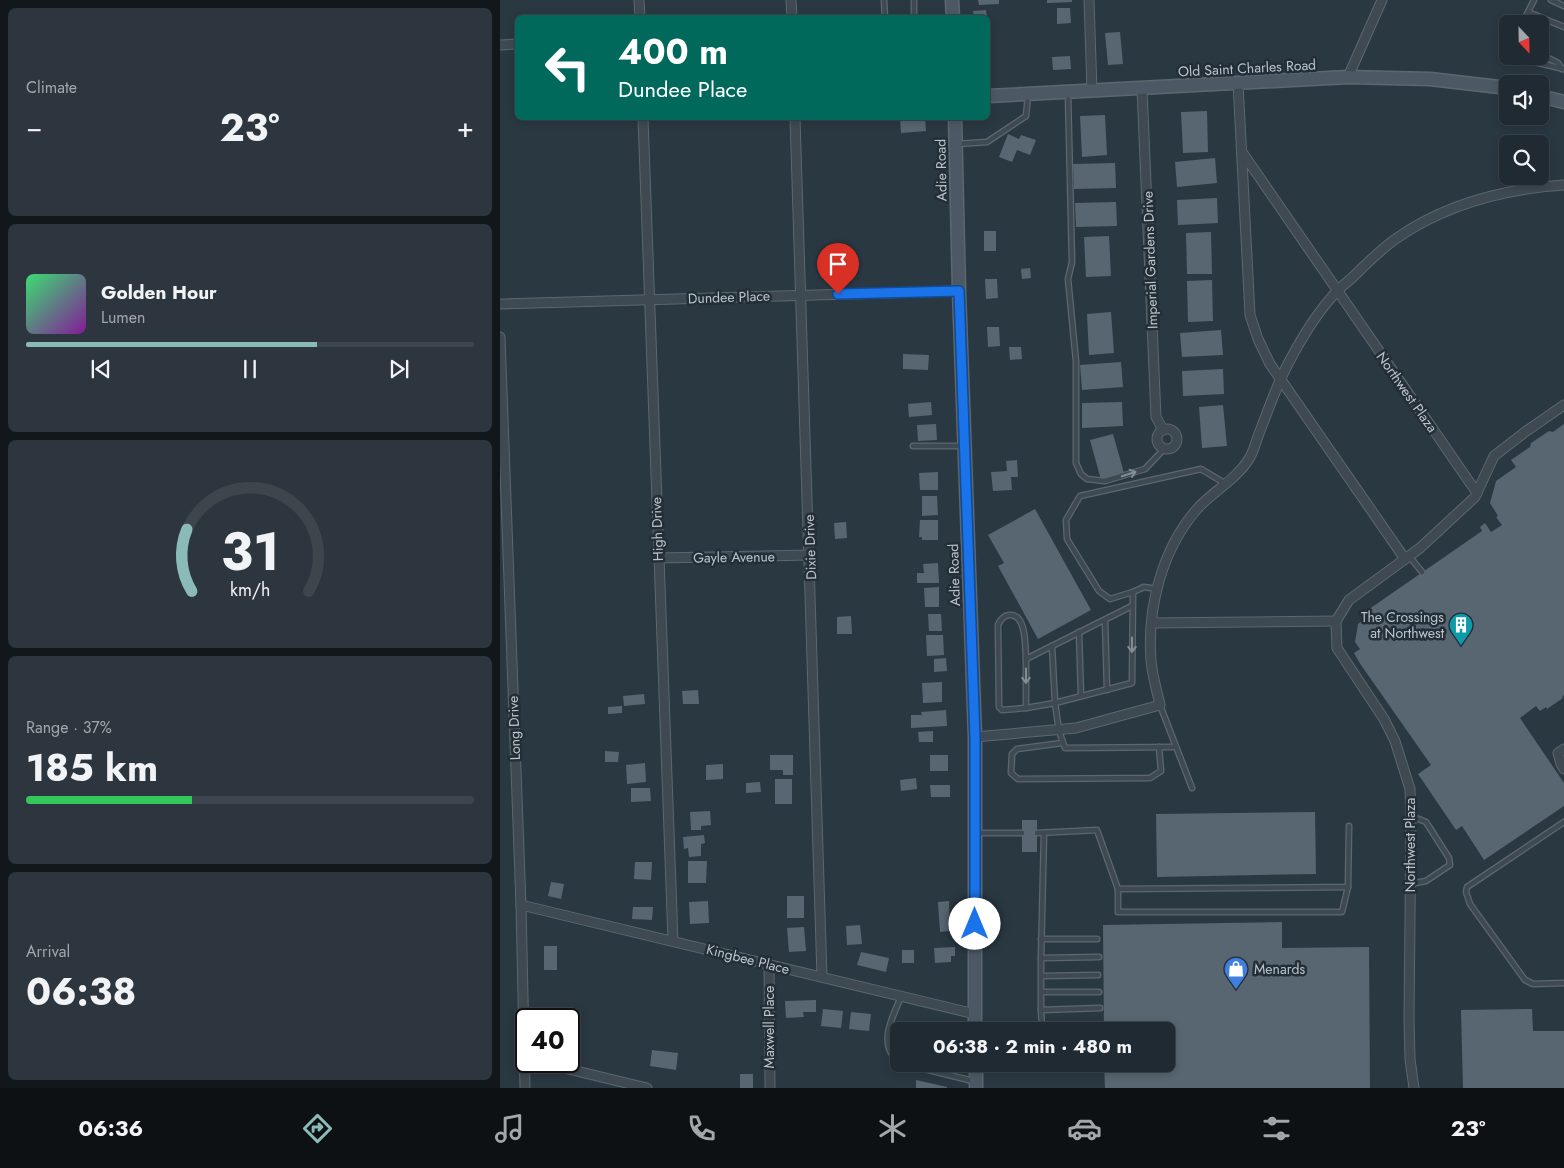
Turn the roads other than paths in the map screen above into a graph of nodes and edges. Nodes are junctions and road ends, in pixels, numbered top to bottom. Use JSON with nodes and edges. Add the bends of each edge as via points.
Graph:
{"nodes":[{"id":1,"x":639,"y":0,"type":"edge"},
{"id":2,"x":791,"y":0,"type":"edge"},
{"id":3,"x":884,"y":0,"type":"edge"},
{"id":4,"x":914,"y":0,"type":"edge"},
{"id":5,"x":952,"y":0,"type":"edge"},
{"id":6,"x":1089,"y":0,"type":"edge"},
{"id":7,"x":1382,"y":0,"type":"edge"},
{"id":8,"x":1534,"y":0,"type":"edge"},
{"id":9,"x":1551,"y":0,"type":"edge"},
{"id":10,"x":1564,"y":6,"type":"edge"},
{"id":11,"x":1528,"y":12,"type":"junction"},
{"id":12,"x":640,"y":15,"type":"edge"},
{"id":13,"x":792,"y":15,"type":"edge"},
{"id":14,"x":885,"y":15,"type":"edge"},
{"id":15,"x":914,"y":15,"type":"edge"},
{"id":16,"x":953,"y":15,"type":"edge"},
{"id":17,"x":1526,"y":15,"type":"edge"},
{"id":18,"x":1564,"y":27,"type":"edge"},
{"id":19,"x":515,"y":44,"type":"edge"},
{"id":20,"x":500,"y":45,"type":"edge"},
{"id":21,"x":1549,"y":58,"type":"edge"},
{"id":22,"x":1546,"y":65,"type":"edge"},
{"id":23,"x":1563,"y":69,"type":"edge"},
{"id":24,"x":1348,"y":78,"type":"junction"},
{"id":25,"x":1238,"y":83,"type":"junction"},
{"id":26,"x":1499,"y":87,"type":"edge"},
{"id":27,"x":1142,"y":89,"type":"junction"},
{"id":28,"x":1092,"y":91,"type":"junction"},
{"id":29,"x":1068,"y":92,"type":"junction"},
{"id":30,"x":1028,"y":94,"type":"junction"},
{"id":31,"x":990,"y":96,"type":"edge"},
{"id":32,"x":1549,"y":98,"type":"edge"},
{"id":33,"x":1564,"y":102,"type":"edge"},
{"id":34,"x":643,"y":120,"type":"edge"},
{"id":35,"x":795,"y":120,"type":"edge"},
{"id":36,"x":955,"y":120,"type":"edge"},
{"id":37,"x":956,"y":144,"type":"junction"},
{"id":38,"x":1242,"y":152,"type":"junction"},
{"id":39,"x":1564,"y":185,"type":"edge"},
{"id":40,"x":959,"y":291,"type":"junction"},
{"id":41,"x":1337,"y":291,"type":"junction"},
{"id":42,"x":801,"y":295,"type":"junction"},
{"id":43,"x":649,"y":300,"type":"junction"},
{"id":44,"x":500,"y":304,"type":"edge"},
{"id":45,"x":500,"y":337,"type":"edge"},
{"id":46,"x":1281,"y":380,"type":"junction"},
{"id":47,"x":1564,"y":405,"type":"edge"},
{"id":48,"x":1163,"y":430,"type":"junction"},
{"id":49,"x":913,"y":446,"type":"dead end"},
{"id":50,"x":964,"y":446,"type":"junction"},
{"id":51,"x":1164,"y":449,"type":"junction"},
{"id":52,"x":1226,"y":484,"type":"junction"},
{"id":53,"x":1477,"y":493,"type":"junction"},
{"id":54,"x":810,"y":555,"type":"junction"},
{"id":55,"x":658,"y":558,"type":"junction"},
{"id":56,"x":1407,"y":558,"type":"junction"},
{"id":57,"x":1422,"y":572,"type":"dead end"},
{"id":58,"x":1157,"y":589,"type":"junction"},
{"id":59,"x":1133,"y":592,"type":"junction"},
{"id":60,"x":1132,"y":606,"type":"junction"},
{"id":61,"x":1104,"y":620,"type":"junction"},
{"id":62,"x":1336,"y":621,"type":"junction"},
{"id":63,"x":1152,"y":623,"type":"junction"},
{"id":64,"x":1079,"y":632,"type":"junction"},
{"id":65,"x":1052,"y":646,"type":"junction"},
{"id":66,"x":1026,"y":659,"type":"junction"},
{"id":67,"x":1107,"y":690,"type":"junction"},
{"id":68,"x":1081,"y":696,"type":"junction"},
{"id":69,"x":1055,"y":703,"type":"junction"},
{"id":70,"x":1160,"y":705,"type":"junction"},
{"id":71,"x":1026,"y":708,"type":"junction"},
{"id":72,"x":1059,"y":731,"type":"junction"},
{"id":73,"x":975,"y":738,"type":"junction"},
{"id":74,"x":1062,"y":743,"type":"junction"},
{"id":75,"x":1159,"y":747,"type":"junction"},
{"id":76,"x":1175,"y":747,"type":"junction"},
{"id":77,"x":1564,"y":749,"type":"edge"},
{"id":78,"x":1564,"y":769,"type":"edge"},
{"id":79,"x":1192,"y":788,"type":"dead end"},
{"id":80,"x":1411,"y":816,"type":"junction"},
{"id":81,"x":1564,"y":822,"type":"edge"},
{"id":82,"x":1349,"y":826,"type":"dead end"},
{"id":83,"x":975,"y":833,"type":"junction"},
{"id":84,"x":1022,"y":833,"type":"dead end"},
{"id":85,"x":1037,"y":833,"type":"dead end"},
{"id":86,"x":1044,"y":833,"type":"junction"},
{"id":87,"x":1410,"y":884,"type":"junction"},
{"id":88,"x":1348,"y":887,"type":"junction"},
{"id":89,"x":1118,"y":889,"type":"junction"},
{"id":90,"x":521,"y":905,"type":"junction"},
{"id":91,"x":1041,"y":939,"type":"junction"},
{"id":92,"x":1097,"y":939,"type":"dead end"},
{"id":93,"x":673,"y":941,"type":"junction"},
{"id":94,"x":1099,"y":957,"type":"dead end"},
{"id":95,"x":1041,"y":958,"type":"junction"},
{"id":96,"x":769,"y":965,"type":"junction"},
{"id":97,"x":1098,"y":975,"type":"dead end"},
{"id":98,"x":1042,"y":976,"type":"junction"},
{"id":99,"x":822,"y":977,"type":"junction"},
{"id":100,"x":1564,"y":983,"type":"edge"},
{"id":101,"x":1042,"y":992,"type":"junction"},
{"id":102,"x":1099,"y":992,"type":"dead end"},
{"id":103,"x":901,"y":995,"type":"junction"},
{"id":104,"x":524,"y":1008,"type":"edge"},
{"id":105,"x":1100,"y":1008,"type":"dead end"},
{"id":106,"x":1041,"y":1010,"type":"junction"},
{"id":107,"x":975,"y":1014,"type":"junction"},
{"id":108,"x":891,"y":1022,"type":"edge"},
{"id":109,"x":975,"y":1022,"type":"edge"},
{"id":110,"x":1042,"y":1022,"type":"edge"},
{"id":111,"x":890,"y":1026,"type":"edge"},
{"id":112,"x":890,"y":1054,"type":"edge"},
{"id":113,"x":580,"y":1072,"type":"edge"},
{"id":114,"x":931,"y":1072,"type":"edge"},
{"id":115,"x":976,"y":1072,"type":"edge"},
{"id":116,"x":525,"y":1073,"type":"edge"},
{"id":117,"x":976,"y":1085,"type":"edge"},
{"id":118,"x":525,"y":1088,"type":"edge"},
{"id":119,"x":647,"y":1088,"type":"edge"},
{"id":120,"x":770,"y":1088,"type":"edge"},
{"id":121,"x":1414,"y":1088,"type":"edge"}],
"edges":[{"from":1,"to":12,"type":"street"},
{"from":2,"to":13,"type":"street"},
{"from":3,"to":14,"type":"lane"},
{"from":4,"to":15,"type":"lane"},
{"from":5,"to":16,"type":"street"},
{"from":6,"to":28,"type":"street"},
{"from":7,"to":24,"type":"street"},
{"from":8,"to":11,"type":"lane"},
{"from":9,"to":10,"type":"lane"},
{"from":11,"to":17,"type":"lane"},
{"from":11,"to":18,"type":"lane"},
{"from":19,"to":20,"type":"street"},
{"from":21,"to":23,"type":"lane"},
{"from":22,"to":23,"type":"lane"},
{"from":24,"to":25,"type":"street","name":"Old Saint Charles Road"},
{"from":24,"to":26,"type":"street","name":"Old Saint Charles Road","via":[[1430,79]]},
{"from":25,"to":27,"type":"street","name":"Old Saint Charles Road"},
{"from":25,"to":38,"type":"street"},
{"from":27,"to":28,"type":"street","name":"Old Saint Charles Road"},
{"from":27,"to":48,"type":"street","name":"Imperial Gardens Drive","via":[[1156,417]]},
{"from":28,"to":29,"type":"street","name":"Old Saint Charles Road"},
{"from":29,"to":30,"type":"street","name":"Old Saint Charles Road"},
{"from":29,"to":51,"type":"lane","one_way":true,"via":[[1072,262],[1068,279],[1076,361],[1076,463],[1086,479],[1105,481],[1145,469]]},
{"from":30,"to":31,"type":"street","name":"Old Saint Charles Road"},
{"from":30,"to":37,"type":"lane","via":[[1026,116],[987,142]]},
{"from":32,"to":33,"type":"street"},
{"from":34,"to":43,"type":"street","name":"High Drive"},
{"from":35,"to":42,"type":"street","name":"Dixie Drive"},
{"from":36,"to":37,"type":"street","name":"Adie Road"},
{"from":37,"to":40,"type":"street","name":"Adie Road"},
{"from":38,"to":41,"type":"street","name":"Northwest Plaza"},
{"from":38,"to":46,"type":"street","via":[[1250,315],[1258,339]]},
{"from":39,"to":41,"type":"street","via":[[1495,195],[1439,213],[1396,238]]},
{"from":40,"to":42,"type":"street","name":"Dundee Place"},
{"from":40,"to":50,"type":"street","name":"Adie Road"},
{"from":41,"to":46,"type":"street","via":[[1305,334]]},
{"from":41,"to":53,"type":"street","name":"Northwest Plaza"},
{"from":42,"to":43,"type":"street","name":"Dundee Place"},
{"from":42,"to":54,"type":"street","name":"Dixie Drive"},
{"from":43,"to":44,"type":"street","name":"Dundee Place"},
{"from":43,"to":55,"type":"street","name":"High Drive"},
{"from":45,"to":90,"type":"street","name":"Long Drive"},
{"from":46,"to":52,"type":"street","via":[[1252,454]]},
{"from":46,"to":56,"type":"street"},
{"from":47,"to":53,"type":"street","via":[[1494,456]]},
{"from":48,"to":51,"type":"street","name":"Imperial Gardens Drive","via":[[1157,441]]},
{"from":48,"to":51,"type":"street","name":"Imperial Gardens Drive","via":[[1172,430],[1178,438],[1174,447]]},
{"from":49,"to":50,"type":"lane"},
{"from":50,"to":73,"type":"street","name":"Adie Road"},
{"from":52,"to":58,"type":"street","via":[[1205,500],[1185,524],[1171,549]]},
{"from":52,"to":59,"type":"lane","via":[[1201,469],[1080,496],[1066,520],[1067,539],[1099,591],[1110,599]]},
{"from":53,"to":56,"type":"street"},
{"from":54,"to":55,"type":"street","name":"Gayle Avenue"},
{"from":54,"to":99,"type":"street","name":"Dixie Drive"},
{"from":55,"to":93,"type":"street","name":"High Drive"},
{"from":56,"to":57,"type":"lane"},
{"from":56,"to":62,"type":"street","via":[[1349,600]]},
{"from":58,"to":59,"type":"lane","via":[[1144,587]]},
{"from":58,"to":63,"type":"street"},
{"from":59,"to":60,"type":"lane"},
{"from":60,"to":61,"type":"lane"},
{"from":60,"to":67,"type":"lane","one_way":true,"via":[[1132,684]]},
{"from":61,"to":64,"type":"lane"},
{"from":61,"to":67,"type":"lane"},
{"from":62,"to":63,"type":"street"},
{"from":62,"to":80,"type":"street","name":"Northwest Plaza","via":[[1337,648],[1395,741],[1410,789]]},
{"from":63,"to":70,"type":"street","via":[[1151,662]]},
{"from":64,"to":65,"type":"lane"},
{"from":64,"to":68,"type":"lane"},
{"from":65,"to":66,"type":"lane"},
{"from":65,"to":69,"type":"lane"},
{"from":66,"to":71,"type":"lane","one_way":true},
{"from":66,"to":71,"type":"lane","via":[[1020,620],[1008,615],[1000,619],[999,707],[1002,710]]},
{"from":67,"to":68,"type":"lane"},
{"from":68,"to":69,"type":"lane"},
{"from":69,"to":71,"type":"lane"},
{"from":69,"to":72,"type":"lane"},
{"from":70,"to":72,"type":"street"},
{"from":70,"to":76,"type":"lane"},
{"from":72,"to":73,"type":"street"},
{"from":72,"to":74,"type":"lane"},
{"from":73,"to":83,"type":"street","name":"Adie Road"},
{"from":74,"to":75,"type":"lane","via":[[1065,748]]},
{"from":74,"to":75,"type":"lane","via":[[1017,749],[1012,754],[1012,773],[1018,779],[1150,778],[1162,771]]},
{"from":75,"to":76,"type":"lane"},
{"from":76,"to":79,"type":"lane"},
{"from":77,"to":78,"type":"street","via":[[1558,753]]},
{"from":80,"to":87,"type":"street","name":"Northwest Plaza"},
{"from":80,"to":87,"type":"lane","via":[[1426,822],[1449,858],[1450,865],[1426,881]]},
{"from":81,"to":100,"type":"lane","via":[[1467,887],[1466,892],[1470,904],[1525,980],[1533,984]]},
{"from":82,"to":88,"type":"lane"},
{"from":83,"to":84,"type":"lane"},
{"from":83,"to":107,"type":"street","name":"Adie Road"},
{"from":85,"to":86,"type":"lane"},
{"from":86,"to":89,"type":"lane","via":[[1096,830]]},
{"from":86,"to":91,"type":"lane"},
{"from":87,"to":121,"type":"street","name":"Northwest Plaza","via":[[1409,1018]]},
{"from":88,"to":89,"type":"lane"},
{"from":88,"to":89,"type":"lane","via":[[1342,912],[1118,912]]},
{"from":90,"to":93,"type":"street","name":"Kingbee Place"},
{"from":90,"to":104,"type":"street","name":"Long Drive"},
{"from":91,"to":92,"type":"lane"},
{"from":91,"to":95,"type":"lane"},
{"from":93,"to":96,"type":"street","name":"Kingbee Place"},
{"from":94,"to":95,"type":"lane"},
{"from":95,"to":98,"type":"lane"},
{"from":96,"to":99,"type":"street","name":"Kingbee Place"},
{"from":96,"to":120,"type":"street","name":"Maxwell Place"},
{"from":97,"to":98,"type":"lane"},
{"from":98,"to":101,"type":"lane"},
{"from":99,"to":103,"type":"street","name":"Kingbee Place"},
{"from":101,"to":102,"type":"lane"},
{"from":101,"to":106,"type":"lane"},
{"from":103,"to":107,"type":"street","name":"Kingbee Place"},
{"from":103,"to":108,"type":"lane"},
{"from":105,"to":106,"type":"lane"},
{"from":106,"to":110,"type":"lane"},
{"from":107,"to":109,"type":"street","name":"Adie Road"},
{"from":111,"to":112,"type":"lane","via":[[887,1046]]},
{"from":113,"to":119,"type":"street"},
{"from":114,"to":117,"type":"lane"},
{"from":115,"to":117,"type":"street"},
{"from":116,"to":118,"type":"street","name":"Long Drive"}]}
